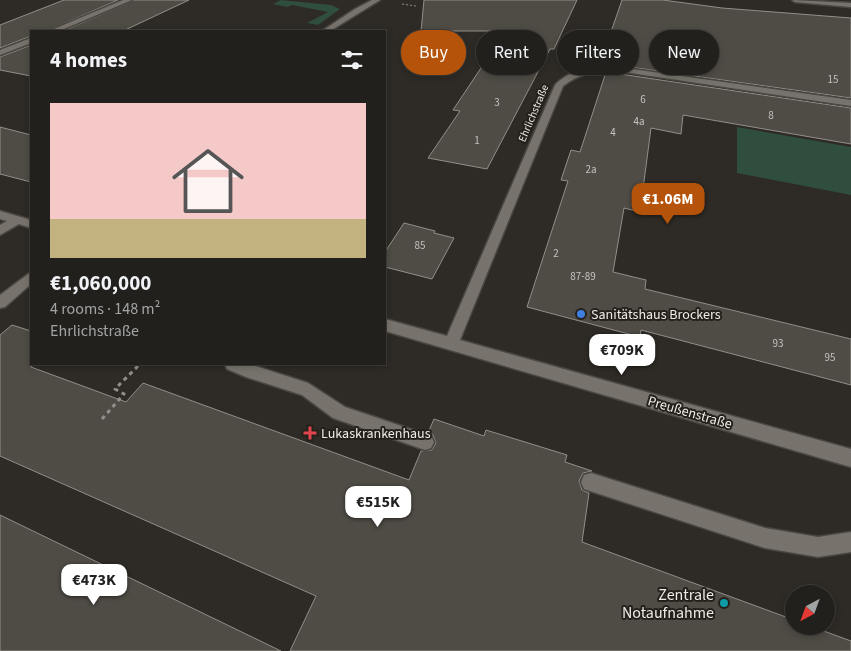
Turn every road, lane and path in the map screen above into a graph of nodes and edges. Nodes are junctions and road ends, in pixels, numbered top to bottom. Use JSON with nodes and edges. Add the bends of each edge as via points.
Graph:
{"nodes":[{"id":1,"x":129,"y":0,"type":"edge"},
{"id":2,"x":377,"y":0,"type":"edge"},
{"id":3,"x":795,"y":0,"type":"edge"},
{"id":4,"x":352,"y":1,"type":"edge"},
{"id":5,"x":370,"y":3,"type":"junction"},
{"id":6,"x":851,"y":5,"type":"edge"},
{"id":7,"x":55,"y":30,"type":"edge"},
{"id":8,"x":328,"y":30,"type":"edge"},
{"id":9,"x":30,"y":40,"type":"edge"},
{"id":10,"x":0,"y":53,"type":"edge"},
{"id":11,"x":851,"y":104,"type":"edge"},
{"id":12,"x":0,"y":215,"type":"edge"},
{"id":13,"x":16,"y":220,"type":"junction"},
{"id":14,"x":30,"y":224,"type":"edge"},
{"id":15,"x":0,"y":231,"type":"edge"},
{"id":16,"x":30,"y":279,"type":"edge"},
{"id":17,"x":0,"y":303,"type":"edge"},
{"id":18,"x":386,"y":325,"type":"edge"},
{"id":19,"x":450,"y":344,"type":"junction"},
{"id":20,"x":139,"y":365,"type":"edge"},
{"id":21,"x":235,"y":365,"type":"edge"},
{"id":22,"x":102,"y":419,"type":"dead end"},
{"id":23,"x":425,"y":442,"type":"dead end"},
{"id":24,"x":851,"y":458,"type":"edge"},
{"id":25,"x":591,"y":482,"type":"dead end"},
{"id":26,"x":851,"y":542,"type":"edge"}],
"edges":[{"from":1,"to":7,"type":"street"},
{"from":2,"to":5,"type":"street"},
{"from":3,"to":6,"type":"street"},
{"from":4,"to":5,"type":"street"},
{"from":5,"to":8,"type":"street"},
{"from":9,"to":10,"type":"street"},
{"from":11,"to":19,"type":"street","name":"Ehrlichstraße","via":[[610,68],[589,70],[567,78],[559,85]]},
{"from":12,"to":13,"type":"street"},
{"from":13,"to":14,"type":"street"},
{"from":13,"to":15,"type":"street"},
{"from":16,"to":17,"type":"street"},
{"from":18,"to":19,"type":"street","name":"Preußenstraße"},
{"from":19,"to":24,"type":"street","name":"Preußenstraße"},
{"from":20,"to":22,"type":"path","via":[[115,389],[124,394]]},
{"from":21,"to":23,"type":"street","via":[[308,390],[339,413]]},
{"from":25,"to":26,"type":"street","via":[[765,538],[818,547]]}]}
